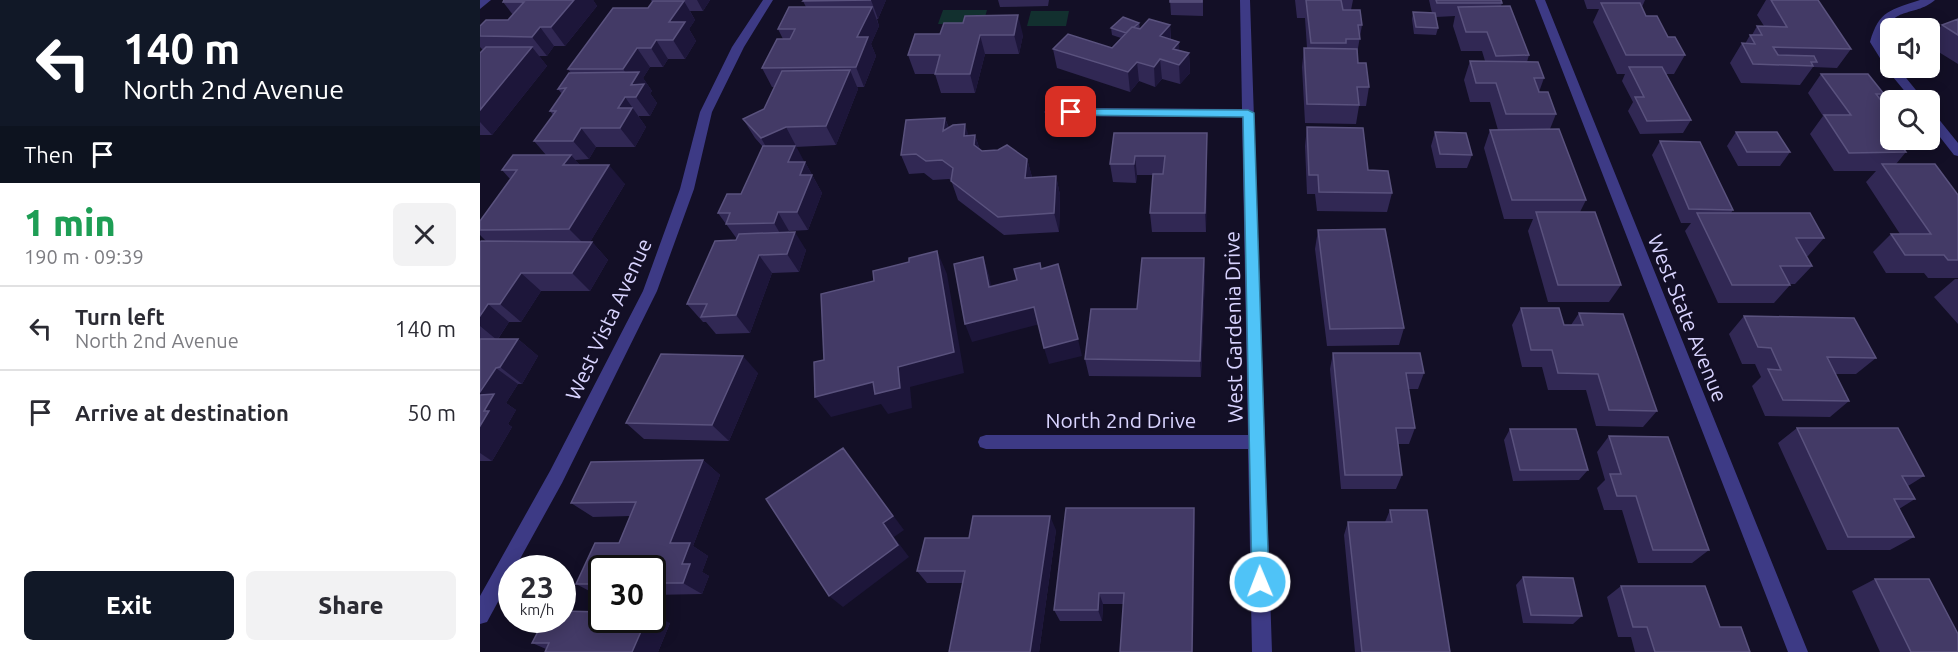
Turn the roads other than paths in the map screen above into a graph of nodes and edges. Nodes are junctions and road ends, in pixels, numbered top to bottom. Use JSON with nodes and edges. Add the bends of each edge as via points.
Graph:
{"nodes":[{"id":1,"x":486,"y":0,"type":"edge"},
{"id":2,"x":768,"y":0,"type":"edge"},
{"id":3,"x":1245,"y":0,"type":"edge"},
{"id":4,"x":1540,"y":0,"type":"edge"},
{"id":5,"x":1930,"y":0,"type":"edge"},
{"id":6,"x":480,"y":6,"type":"edge"},
{"id":7,"x":1889,"y":18,"type":"edge"},
{"id":8,"x":1880,"y":28,"type":"edge"},
{"id":9,"x":1880,"y":48,"type":"edge"},
{"id":10,"x":1901,"y":78,"type":"edge"},
{"id":11,"x":1910,"y":90,"type":"edge"},
{"id":12,"x":1050,"y":112,"type":"dead end"},
{"id":13,"x":1248,"y":113,"type":"junction"},
{"id":14,"x":1940,"y":129,"type":"edge"},
{"id":15,"x":1958,"y":152,"type":"edge"},
{"id":16,"x":986,"y":442,"type":"dead end"},
{"id":17,"x":1257,"y":442,"type":"junction"},
{"id":18,"x":480,"y":615,"type":"edge"},
{"id":19,"x":1262,"y":652,"type":"edge"},
{"id":20,"x":1798,"y":652,"type":"edge"}],
"edges":[{"from":1,"to":6,"type":"street"},
{"from":2,"to":18,"type":"street","name":"West Vista Avenue","via":[[738,47],[706,112],[687,189],[650,291],[556,477]]},
{"from":3,"to":13,"type":"street","name":"West Gardenia Drive"},
{"from":4,"to":20,"type":"street","name":"West State Avenue"},
{"from":5,"to":7,"type":"street"},
{"from":8,"to":9,"type":"street","via":[[1876,42]]},
{"from":10,"to":11,"type":"street"},
{"from":12,"to":13,"type":"street"},
{"from":13,"to":17,"type":"street","name":"West Gardenia Drive"},
{"from":14,"to":15,"type":"street"},
{"from":16,"to":17,"type":"street","name":"North 2nd Drive"},
{"from":17,"to":19,"type":"street","name":"West Gardenia Drive"}]}
